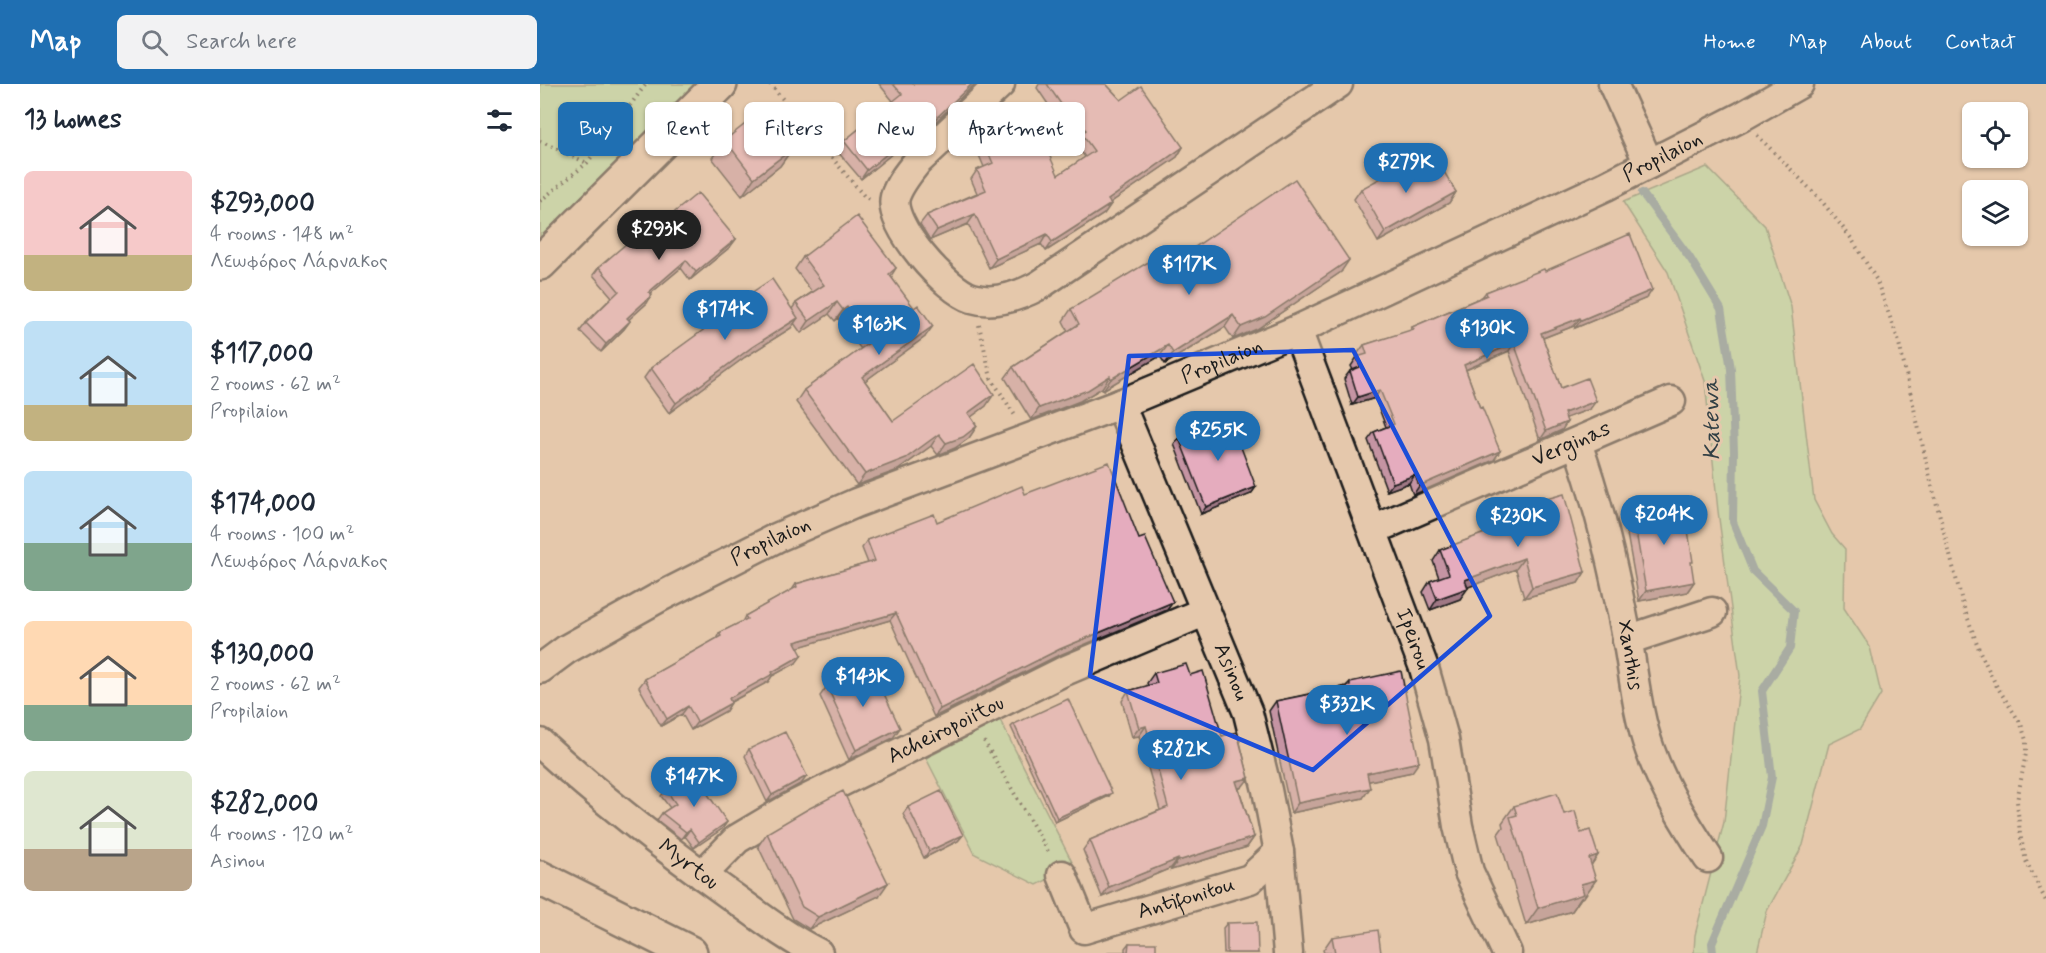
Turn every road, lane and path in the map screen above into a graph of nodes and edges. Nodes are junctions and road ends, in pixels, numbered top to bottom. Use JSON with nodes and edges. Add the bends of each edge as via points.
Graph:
{"nodes":[{"id":1,"x":646,"y":84,"type":"edge"},
{"id":2,"x":720,"y":84,"type":"edge"},
{"id":3,"x":770,"y":84,"type":"edge"},
{"id":4,"x":1000,"y":84,"type":"edge"},
{"id":5,"x":1338,"y":84,"type":"edge"},
{"id":6,"x":1613,"y":84,"type":"edge"},
{"id":7,"x":1799,"y":84,"type":"edge"},
{"id":8,"x":1741,"y":117,"type":"junction"},
{"id":9,"x":540,"y":141,"type":"edge"},
{"id":10,"x":587,"y":163,"type":"junction"},
{"id":11,"x":1649,"y":164,"type":"junction"},
{"id":12,"x":540,"y":201,"type":"edge"},
{"id":13,"x":895,"y":210,"type":"junction"},
{"id":14,"x":540,"y":263,"type":"edge"},
{"id":15,"x":980,"y":299,"type":"junction"},
{"id":16,"x":1297,"y":330,"type":"junction"},
{"id":17,"x":1671,"y":401,"type":"dead end"},
{"id":18,"x":1120,"y":404,"type":"junction"},
{"id":19,"x":1029,"y":438,"type":"junction"},
{"id":20,"x":1577,"y":443,"type":"junction"},
{"id":21,"x":1373,"y":530,"type":"junction"},
{"id":22,"x":1206,"y":611,"type":"junction"},
{"id":23,"x":1712,"y":612,"type":"dead end"},
{"id":24,"x":1627,"y":640,"type":"junction"},
{"id":25,"x":540,"y":669,"type":"edge"},
{"id":26,"x":970,"y":717,"type":"junction"},
{"id":27,"x":540,"y":743,"type":"edge"},
{"id":28,"x":1279,"y":852,"type":"junction"},
{"id":29,"x":1708,"y":858,"type":"dead end"},
{"id":30,"x":702,"y":875,"type":"junction"},
{"id":31,"x":1062,"y":875,"type":"joint"},
{"id":32,"x":540,"y":878,"type":"edge"},
{"id":33,"x":2046,"y":901,"type":"edge"},
{"id":34,"x":690,"y":953,"type":"edge"},
{"id":35,"x":818,"y":953,"type":"edge"},
{"id":36,"x":1288,"y":953,"type":"edge"},
{"id":37,"x":1507,"y":953,"type":"edge"}],
"edges":[{"from":1,"to":10,"type":"path"},
{"from":2,"to":14,"type":"main road"},
{"from":3,"to":13,"type":"path","via":[[864,196]]},
{"from":4,"to":13,"type":"street","via":[[917,162],[900,187]]},
{"from":5,"to":15,"type":"street","via":[[1038,286],[1014,297]]},
{"from":6,"to":11,"type":"street"},
{"from":7,"to":8,"type":"street","name":"Propilaion"},
{"from":8,"to":11,"type":"street","name":"Propilaion"},
{"from":8,"to":33,"type":"path","via":[[1820,199],[1851,238],[1876,279],[1898,339],[1963,604],[1980,652],[2026,740],[2017,801],[2020,834],[2026,861]]},
{"from":9,"to":10,"type":"path"},
{"from":10,"to":12,"type":"path"},
{"from":11,"to":16,"type":"street","name":"Propilaion"},
{"from":13,"to":15,"type":"street","via":[[905,234],[947,283]]},
{"from":15,"to":19,"type":"path","via":[[991,378]]},
{"from":16,"to":18,"type":"street","name":"Propilaion"},
{"from":16,"to":21,"type":"street","name":"Ipeirou"},
{"from":17,"to":20,"type":"street","name":"Verginas"},
{"from":18,"to":19,"type":"street","name":"Propilaion"},
{"from":18,"to":22,"type":"street","name":"Asinou"},
{"from":19,"to":25,"type":"street","name":"Propilaion","via":[[856,503],[777,538],[649,603],[567,649]]},
{"from":20,"to":21,"type":"street","name":"Verginas"},
{"from":20,"to":24,"type":"street","name":"Xanthis","via":[[1605,532]]},
{"from":21,"to":37,"type":"street","name":"Ipeirou","via":[[1424,668],[1444,739],[1469,872]]},
{"from":22,"to":26,"type":"street","name":"Acheiropoiitou","via":[[1062,672]]},
{"from":22,"to":28,"type":"street","name":"Asinou","via":[[1248,713]]},
{"from":23,"to":24,"type":"street"},
{"from":24,"to":29,"type":"street","name":"Xanthis","via":[[1649,748],[1665,789]]},
{"from":26,"to":30,"type":"street","name":"Acheiropoiitou","via":[[752,829]]},
{"from":26,"to":31,"type":"path"},
{"from":27,"to":30,"type":"street","name":"Myrtou","via":[[595,793]]},
{"from":28,"to":31,"type":"street","name":"Antifonitou","via":[[1250,879],[1084,929]]},
{"from":28,"to":36,"type":"street","name":"Asinou"},
{"from":30,"to":35,"type":"street","name":"Myrtou"},
{"from":32,"to":34,"type":"main road"}]}
